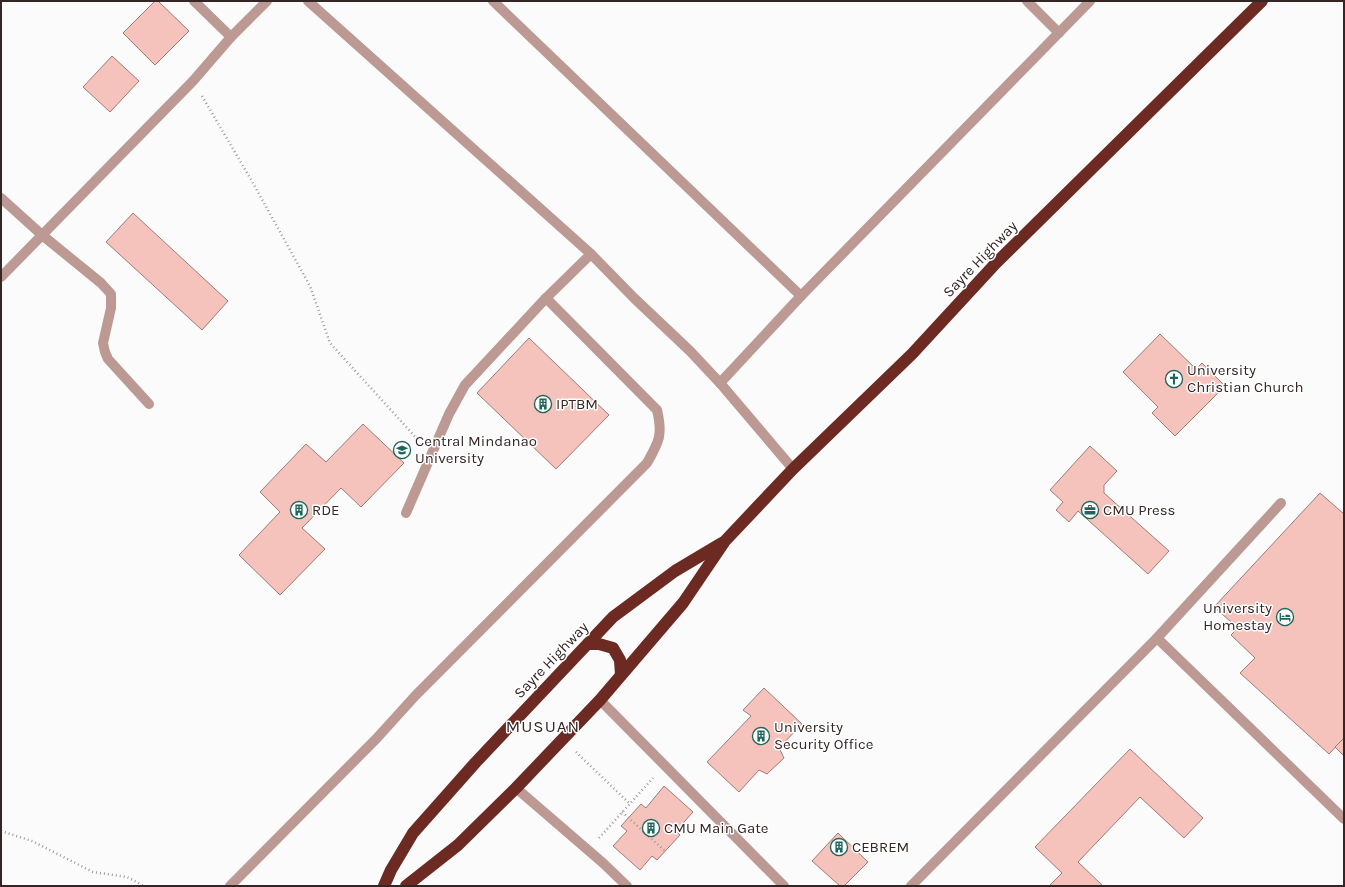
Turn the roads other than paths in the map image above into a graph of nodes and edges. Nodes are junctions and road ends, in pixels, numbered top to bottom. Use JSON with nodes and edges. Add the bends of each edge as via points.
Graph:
{"nodes":[{"id":1,"x":194,"y":1,"type":"edge"},
{"id":2,"x":267,"y":1,"type":"edge"},
{"id":3,"x":308,"y":1,"type":"edge"},
{"id":4,"x":493,"y":1,"type":"edge"},
{"id":5,"x":1027,"y":1,"type":"edge"},
{"id":6,"x":1090,"y":1,"type":"edge"},
{"id":7,"x":1262,"y":1,"type":"edge"},
{"id":8,"x":1059,"y":33,"type":"junction"},
{"id":9,"x":231,"y":37,"type":"junction"},
{"id":10,"x":1,"y":198,"type":"edge"},
{"id":11,"x":42,"y":235,"type":"junction"},
{"id":12,"x":591,"y":254,"type":"junction"},
{"id":13,"x":1,"y":277,"type":"edge"},
{"id":14,"x":801,"y":296,"type":"junction"},
{"id":15,"x":546,"y":298,"type":"junction"},
{"id":16,"x":720,"y":383,"type":"junction"},
{"id":17,"x":150,"y":404,"type":"dead end"},
{"id":18,"x":793,"y":469,"type":"junction"},
{"id":19,"x":1281,"y":503,"type":"dead end"},
{"id":20,"x":406,"y":513,"type":"dead end"},
{"id":21,"x":725,"y":541,"type":"junction"},
{"id":22,"x":1156,"y":638,"type":"junction"},
{"id":23,"x":588,"y":644,"type":"junction"},
{"id":24,"x":621,"y":675,"type":"junction"},
{"id":25,"x":600,"y":700,"type":"junction"},
{"id":26,"x":516,"y":788,"type":"junction"},
{"id":27,"x":1344,"y":819,"type":"edge"},
{"id":28,"x":230,"y":886,"type":"edge"},
{"id":29,"x":384,"y":886,"type":"edge"},
{"id":30,"x":406,"y":886,"type":"edge"},
{"id":31,"x":627,"y":886,"type":"edge"},
{"id":32,"x":784,"y":886,"type":"edge"},
{"id":33,"x":911,"y":886,"type":"edge"}],
"edges":[{"from":1,"to":9,"type":"street"},
{"from":2,"to":9,"type":"street"},
{"from":3,"to":12,"type":"street"},
{"from":4,"to":14,"type":"street"},
{"from":5,"to":8,"type":"street"},
{"from":6,"to":8,"type":"street"},
{"from":7,"to":18,"type":"highway","name":"Sayre Highway","via":[[996,263],[912,354]]},
{"from":8,"to":14,"type":"street"},
{"from":9,"to":11,"type":"street","via":[[193,81]]},
{"from":10,"to":11,"type":"street"},
{"from":11,"to":13,"type":"street"},
{"from":11,"to":17,"type":"street","via":[[111,294],[105,352],[108,359]]},
{"from":12,"to":15,"type":"street"},
{"from":12,"to":16,"type":"street"},
{"from":14,"to":16,"type":"street"},
{"from":15,"to":20,"type":"street","via":[[465,385],[448,414]]},
{"from":15,"to":28,"type":"street","via":[[658,410],[661,426],[657,445],[647,463]]},
{"from":16,"to":18,"type":"street"},
{"from":18,"to":21,"type":"highway","name":"Sayre Highway"},
{"from":19,"to":22,"type":"street"},
{"from":21,"to":23,"type":"highway","name":"Sayre Highway","via":[[675,571],[619,612]]},
{"from":21,"to":24,"type":"highway","name":"Sayre Highway","via":[[683,603]]},
{"from":22,"to":27,"type":"street"},
{"from":22,"to":33,"type":"street"},
{"from":23,"to":24,"type":"highway","via":[[612,648],[620,660]]},
{"from":23,"to":29,"type":"highway","name":"Sayre Highway","via":[[476,762],[413,833]]},
{"from":24,"to":25,"type":"highway","name":"Sayre Highway"},
{"from":25,"to":26,"type":"highway","name":"Sayre Highway"},
{"from":25,"to":32,"type":"street"},
{"from":26,"to":30,"type":"highway","name":"Sayre Highway","via":[[458,846]]},
{"from":26,"to":31,"type":"street"}]}
